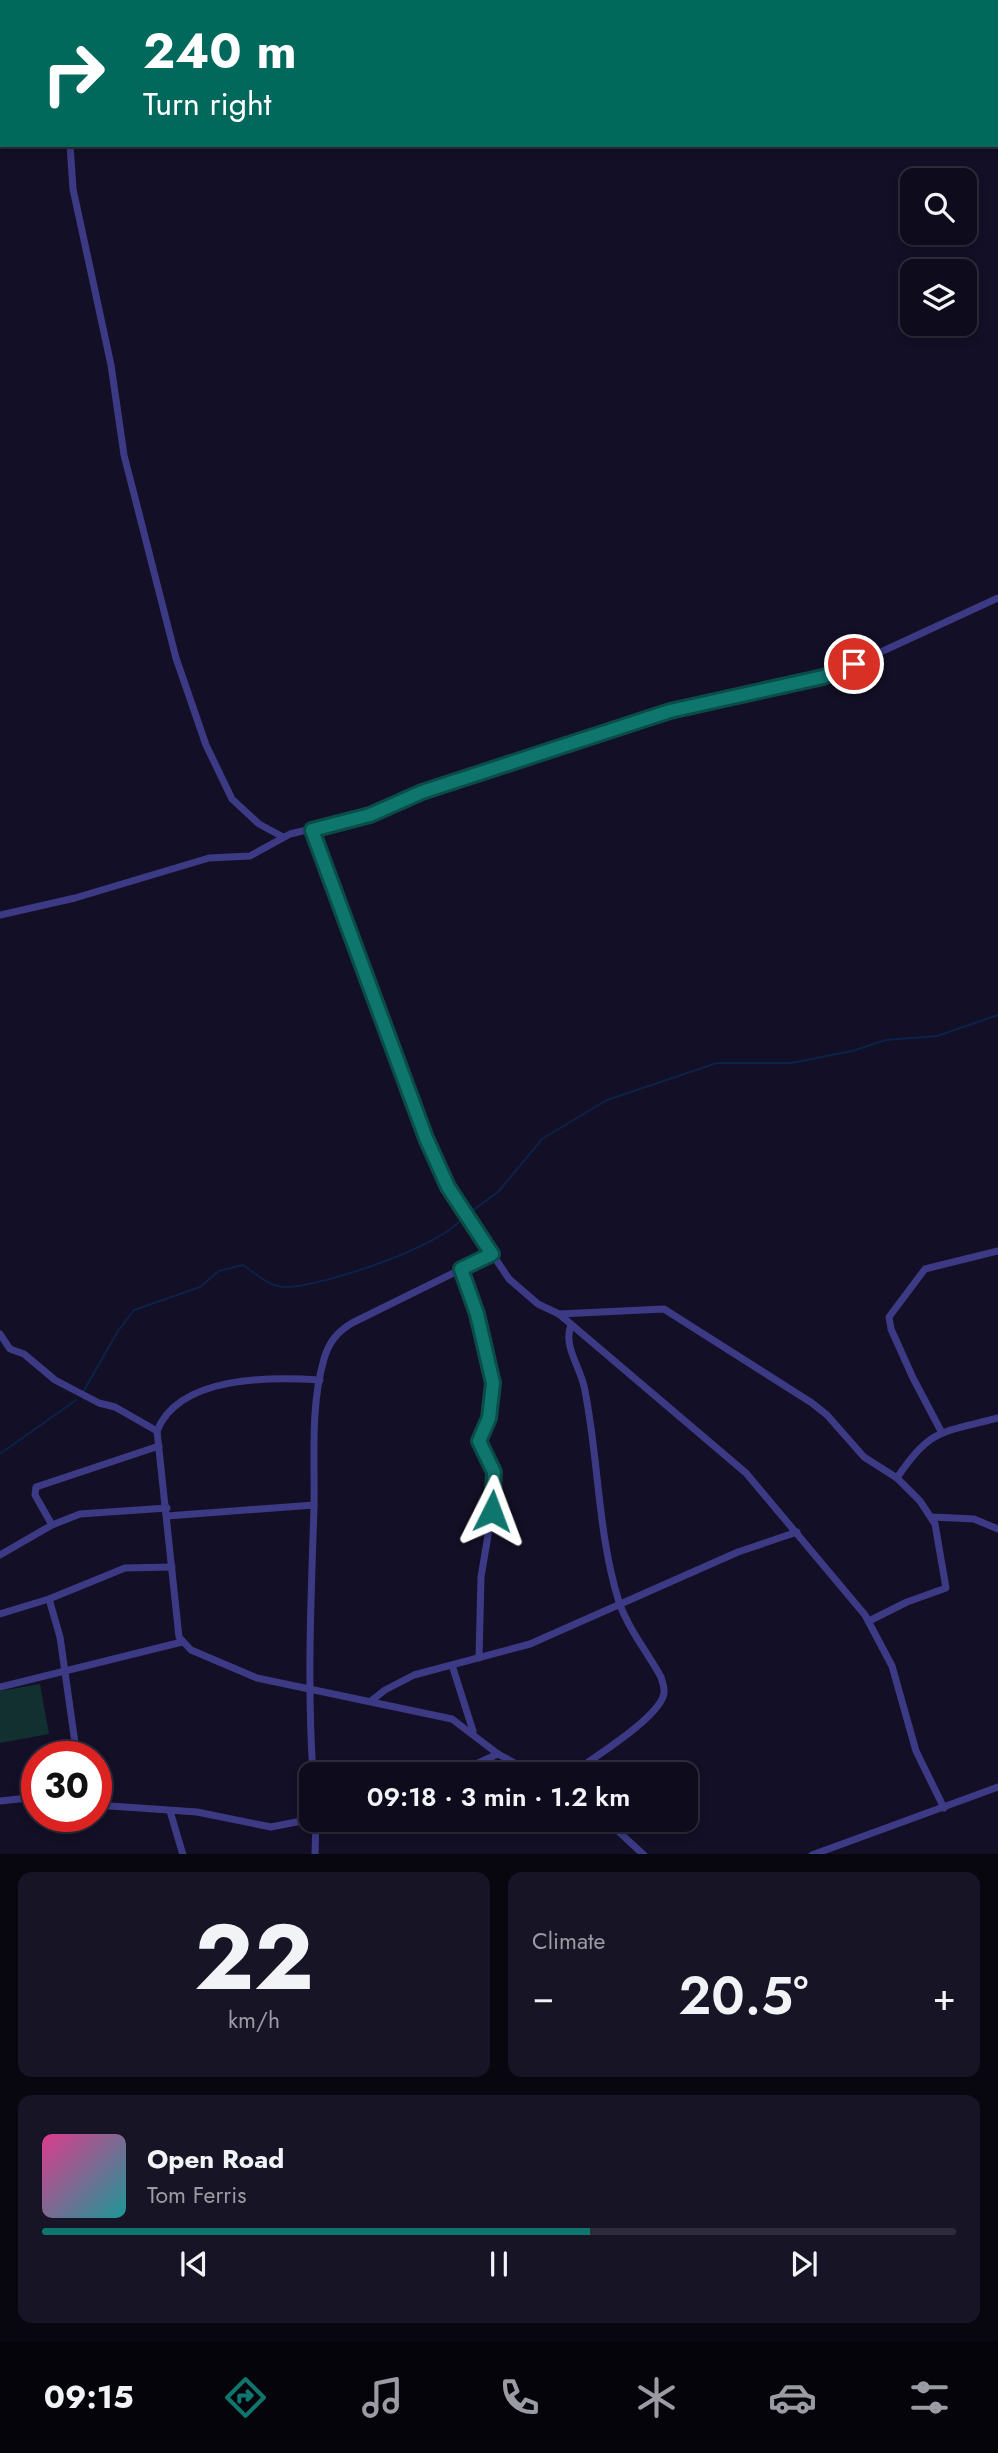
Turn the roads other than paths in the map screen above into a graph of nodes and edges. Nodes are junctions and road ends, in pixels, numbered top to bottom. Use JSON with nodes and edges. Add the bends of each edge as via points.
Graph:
{"nodes":[{"id":1,"x":70,"y":147,"type":"edge"},
{"id":2,"x":998,"y":598,"type":"edge"},
{"id":3,"x":312,"y":830,"type":"junction"},
{"id":4,"x":283,"y":837,"type":"junction"},
{"id":5,"x":0,"y":915,"type":"edge"},
{"id":6,"x":998,"y":1251,"type":"edge"},
{"id":7,"x":492,"y":1254,"type":"junction"},
{"id":8,"x":461,"y":1269,"type":"junction"},
{"id":9,"x":559,"y":1314,"type":"junction"},
{"id":10,"x":572,"y":1325,"type":"junction"},
{"id":11,"x":0,"y":1334,"type":"edge"},
{"id":12,"x":0,"y":1349,"type":"edge"},
{"id":13,"x":10,"y":1349,"type":"junction"},
{"id":14,"x":320,"y":1380,"type":"junction"},
{"id":15,"x":998,"y":1418,"type":"edge"},
{"id":16,"x":157,"y":1431,"type":"junction"},
{"id":17,"x":942,"y":1433,"type":"junction"},
{"id":18,"x":159,"y":1446,"type":"junction"},
{"id":19,"x":897,"y":1478,"type":"junction"},
{"id":20,"x":314,"y":1505,"type":"junction"},
{"id":21,"x":167,"y":1512,"type":"junction"},
{"id":22,"x":932,"y":1517,"type":"junction"},
{"id":23,"x":52,"y":1525,"type":"junction"},
{"id":24,"x":998,"y":1529,"type":"edge"},
{"id":25,"x":797,"y":1532,"type":"junction"},
{"id":26,"x":0,"y":1555,"type":"edge"},
{"id":27,"x":172,"y":1567,"type":"junction"},
{"id":28,"x":49,"y":1599,"type":"junction"},
{"id":29,"x":620,"y":1603,"type":"junction"},
{"id":30,"x":0,"y":1614,"type":"edge"},
{"id":31,"x":869,"y":1621,"type":"junction"},
{"id":32,"x":182,"y":1642,"type":"junction"},
{"id":33,"x":479,"y":1658,"type":"junction"},
{"id":34,"x":452,"y":1665,"type":"junction"},
{"id":35,"x":64,"y":1669,"type":"junction"},
{"id":36,"x":0,"y":1687,"type":"edge"},
{"id":37,"x":310,"y":1687,"type":"junction"},
{"id":38,"x":371,"y":1701,"type":"junction"},
{"id":39,"x":473,"y":1732,"type":"junction"},
{"id":40,"x":75,"y":1741,"type":"edge"},
{"id":41,"x":498,"y":1754,"type":"junction"},
{"id":42,"x":313,"y":1762,"type":"edge"},
{"id":43,"x":480,"y":1762,"type":"edge"},
{"id":44,"x":513,"y":1762,"type":"edge"},
{"id":45,"x":588,"y":1762,"type":"edge"},
{"id":46,"x":998,"y":1787,"type":"edge"},
{"id":47,"x":21,"y":1799,"type":"edge"},
{"id":48,"x":0,"y":1801,"type":"edge"},
{"id":49,"x":112,"y":1806,"type":"edge"},
{"id":50,"x":944,"y":1808,"type":"junction"},
{"id":51,"x":170,"y":1811,"type":"junction"},
{"id":52,"x":299,"y":1822,"type":"edge"},
{"id":53,"x":314,"y":1832,"type":"edge"},
{"id":54,"x":619,"y":1832,"type":"edge"},
{"id":55,"x":183,"y":1854,"type":"edge"},
{"id":56,"x":315,"y":1854,"type":"edge"},
{"id":57,"x":644,"y":1854,"type":"edge"},
{"id":58,"x":811,"y":1854,"type":"edge"}],
"edges":[{"from":1,"to":4,"type":"street","via":[[73,189],[111,365],[124,456],[176,658],[206,745],[232,799],[259,824]]},
{"from":2,"to":3,"type":"street","via":[[831,675],[670,711],[422,792],[370,815]]},
{"from":3,"to":4,"type":"street"},
{"from":3,"to":7,"type":"street","via":[[426,1138],[448,1187]]},
{"from":4,"to":5,"type":"street","via":[[250,856],[209,858]]},
{"from":6,"to":17,"type":"street","via":[[925,1269],[889,1317],[913,1378]]},
{"from":7,"to":8,"type":"street"},
{"from":7,"to":9,"type":"street","via":[[517,1288]]},
{"from":8,"to":14,"type":"street","via":[[340,1330],[327,1348]]},
{"from":8,"to":33,"type":"street","via":[[477,1314],[494,1390],[479,1441],[495,1480],[481,1577]]},
{"from":9,"to":10,"type":"street"},
{"from":9,"to":19,"type":"street","via":[[664,1309],[812,1404],[864,1457]]},
{"from":10,"to":25,"type":"street","via":[[728,1456],[760,1486]]},
{"from":10,"to":29,"type":"street","via":[[568,1342],[583,1385],[607,1556]]},
{"from":11,"to":13,"type":"street"},
{"from":12,"to":13,"type":"street"},
{"from":13,"to":16,"type":"street","via":[[24,1354],[72,1391],[116,1407]]},
{"from":14,"to":16,"type":"street","via":[[268,1379],[212,1388],[174,1406]]},
{"from":14,"to":20,"type":"street"},
{"from":15,"to":17,"type":"street"},
{"from":16,"to":18,"type":"street"},
{"from":17,"to":19,"type":"street","via":[[923,1442]]},
{"from":18,"to":21,"type":"street"},
{"from":18,"to":23,"type":"street","via":[[36,1488]]},
{"from":19,"to":22,"type":"street"},
{"from":20,"to":21,"type":"street"},
{"from":20,"to":37,"type":"street"},
{"from":21,"to":23,"type":"street","via":[[80,1514]]},
{"from":21,"to":27,"type":"street"},
{"from":22,"to":24,"type":"street","via":[[967,1518]]},
{"from":22,"to":31,"type":"street","via":[[946,1588]]},
{"from":23,"to":26,"type":"street"},
{"from":25,"to":29,"type":"street"},
{"from":25,"to":31,"type":"street"},
{"from":27,"to":28,"type":"street","via":[[125,1569]]},
{"from":27,"to":32,"type":"street"},
{"from":28,"to":30,"type":"street"},
{"from":28,"to":35,"type":"street"},
{"from":29,"to":33,"type":"street","via":[[530,1644]]},
{"from":29,"to":45,"type":"street","via":[[661,1677],[664,1694],[636,1728]]},
{"from":31,"to":50,"type":"street","via":[[892,1666],[916,1751]]},
{"from":32,"to":35,"type":"street"},
{"from":32,"to":37,"type":"street","via":[[236,1671]]},
{"from":33,"to":34,"type":"street"},
{"from":34,"to":38,"type":"street","via":[[398,1682]]},
{"from":34,"to":39,"type":"street"},
{"from":35,"to":36,"type":"street"},
{"from":35,"to":40,"type":"street"},
{"from":37,"to":38,"type":"street"},
{"from":37,"to":42,"type":"street"},
{"from":38,"to":39,"type":"street","via":[[452,1719]]},
{"from":39,"to":41,"type":"street"},
{"from":41,"to":43,"type":"street"},
{"from":41,"to":44,"type":"street"},
{"from":46,"to":50,"type":"street"},
{"from":47,"to":48,"type":"street"},
{"from":49,"to":51,"type":"street"},
{"from":50,"to":58,"type":"street"},
{"from":51,"to":52,"type":"street","via":[[271,1827]]},
{"from":51,"to":55,"type":"street"},
{"from":53,"to":56,"type":"street"},
{"from":54,"to":57,"type":"street"}]}
